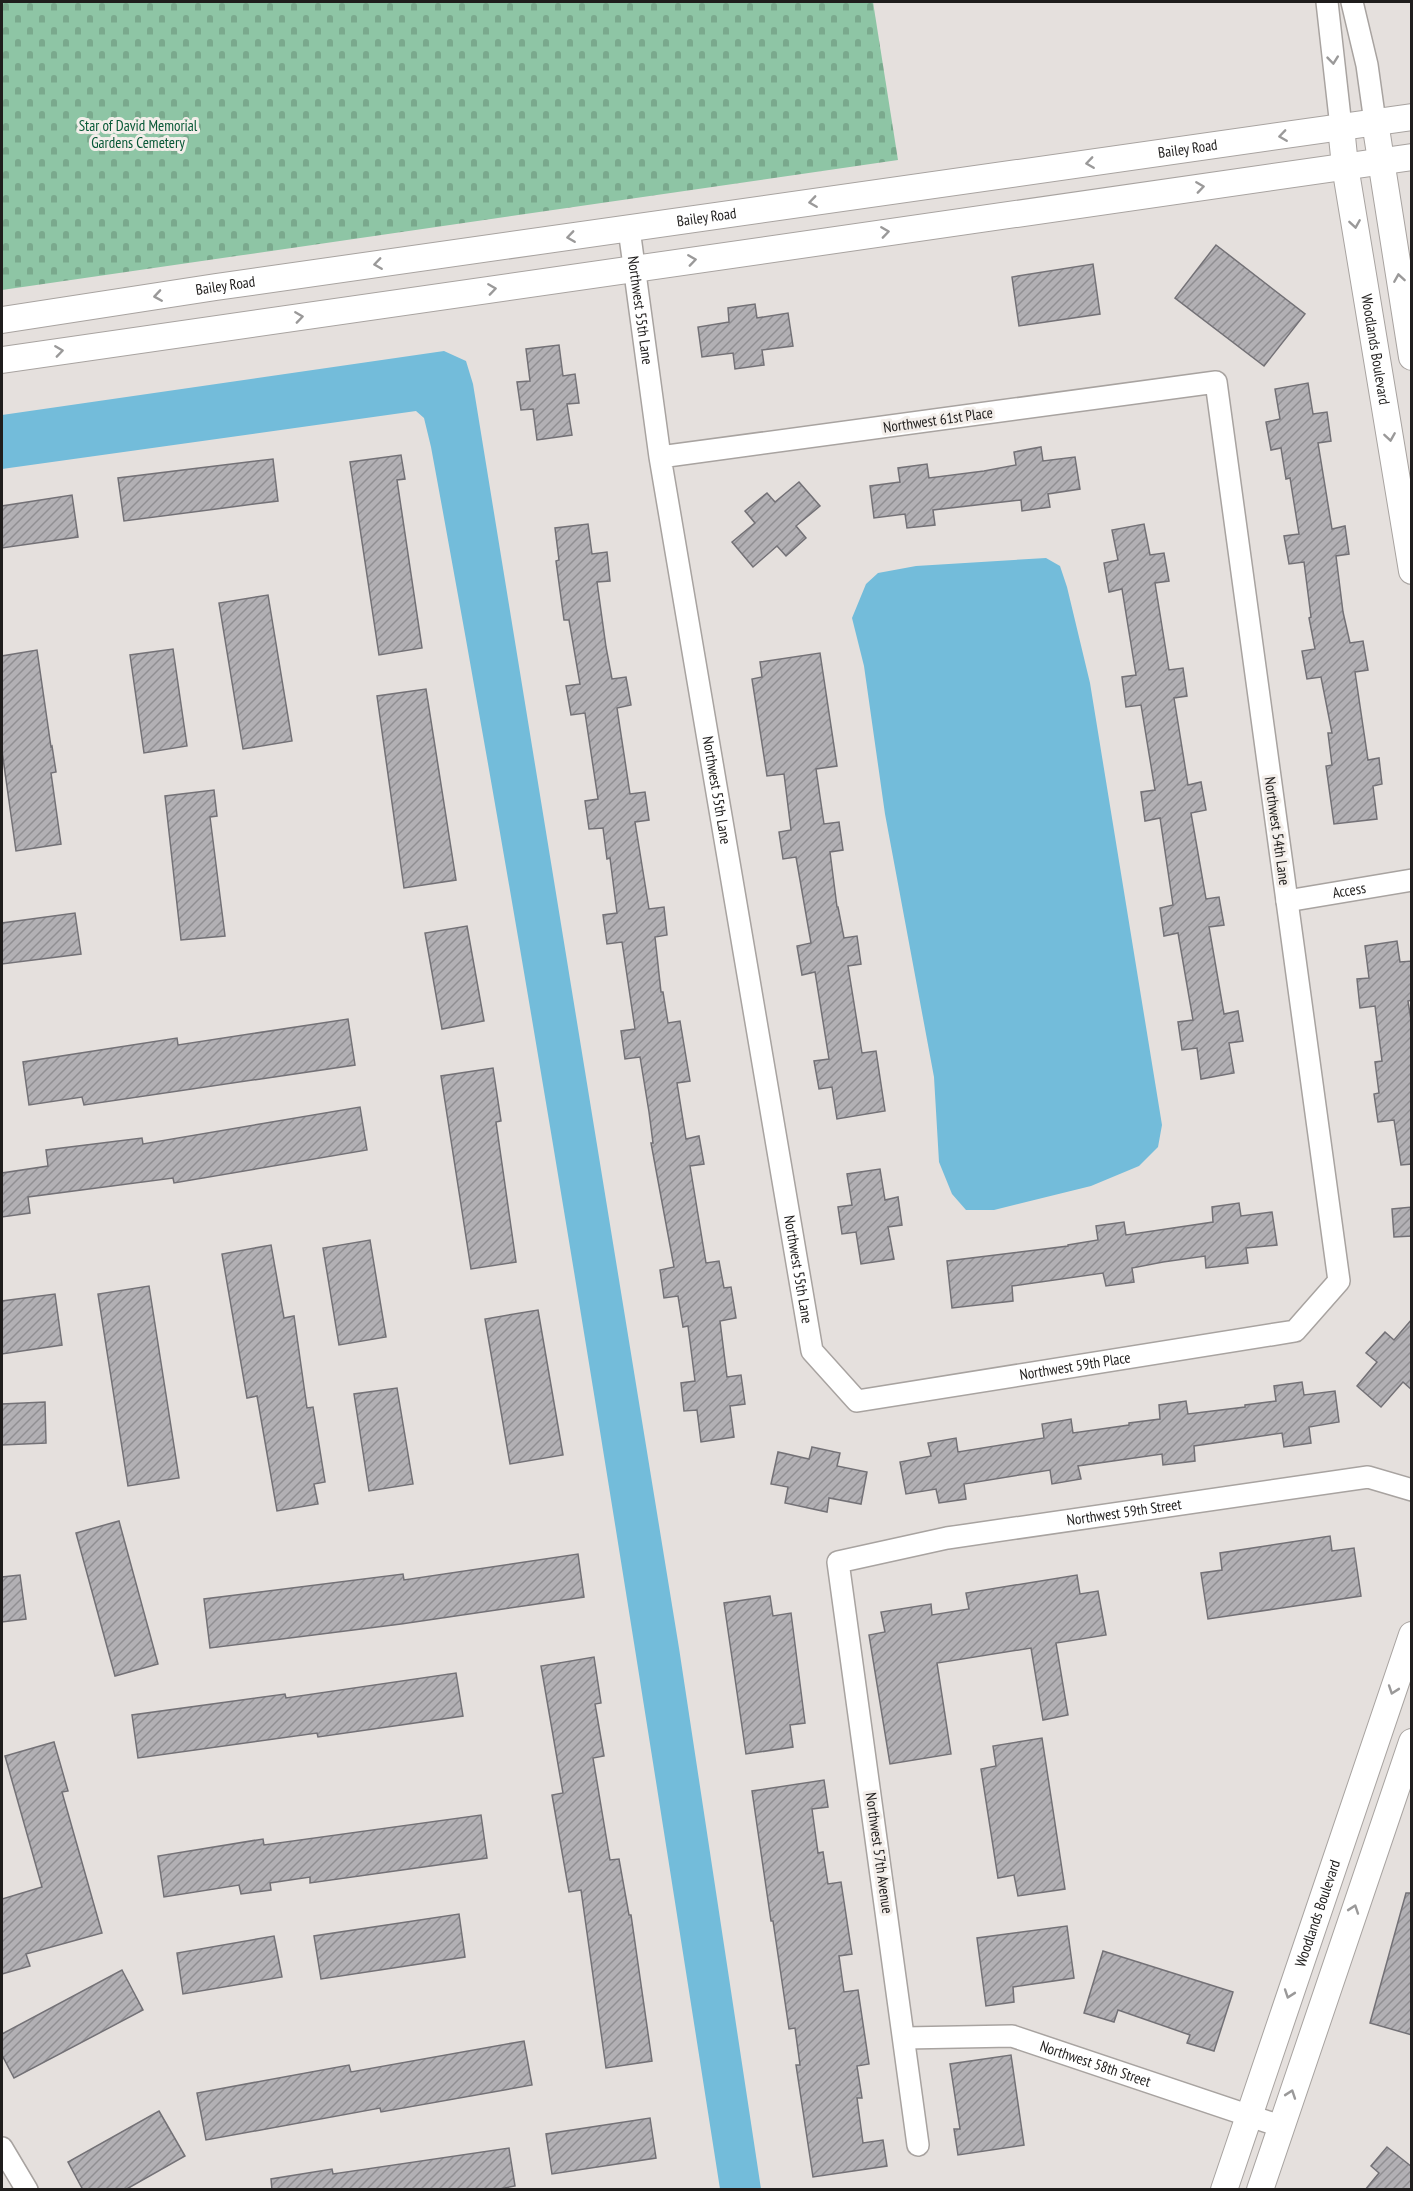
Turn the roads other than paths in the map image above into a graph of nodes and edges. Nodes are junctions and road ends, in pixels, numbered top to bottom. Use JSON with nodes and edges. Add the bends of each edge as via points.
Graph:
{"nodes":[{"id":1,"x":1327,"y":2,"type":"edge"},
{"id":2,"x":1352,"y":2,"type":"edge"},
{"id":3,"x":1412,"y":117,"type":"edge"},
{"id":4,"x":1375,"y":122,"type":"junction"},
{"id":5,"x":1341,"y":127,"type":"junction"},
{"id":6,"x":1412,"y":157,"type":"edge"},
{"id":7,"x":1379,"y":161,"type":"junction"},
{"id":8,"x":1345,"y":166,"type":"junction"},
{"id":9,"x":629,"y":229,"type":"junction"},
{"id":10,"x":634,"y":268,"type":"junction"},
{"id":11,"x":2,"y":320,"type":"edge"},
{"id":12,"x":1412,"y":357,"type":"edge"},
{"id":13,"x":2,"y":360,"type":"edge"},
{"id":14,"x":1216,"y":382,"type":"joint"},
{"id":15,"x":660,"y":457,"type":"junction"},
{"id":16,"x":1412,"y":571,"type":"edge"},
{"id":17,"x":1412,"y":880,"type":"edge"},
{"id":18,"x":1287,"y":901,"type":"junction"},
{"id":19,"x":1338,"y":1281,"type":"joint"},
{"id":20,"x":812,"y":1351,"type":"joint"},
{"id":21,"x":1412,"y":1490,"type":"edge"},
{"id":22,"x":838,"y":1562,"type":"joint"},
{"id":23,"x":1412,"y":1635,"type":"edge"},
{"id":24,"x":1412,"y":1742,"type":"edge"},
{"id":25,"x":905,"y":2038,"type":"junction"},
{"id":26,"x":1247,"y":2115,"type":"junction"},
{"id":27,"x":1280,"y":2126,"type":"junction"},
{"id":28,"x":918,"y":2145,"type":"dead end"},
{"id":29,"x":2,"y":2148,"type":"edge"},
{"id":30,"x":27,"y":2190,"type":"edge"},
{"id":31,"x":1224,"y":2190,"type":"edge"},
{"id":32,"x":1260,"y":2190,"type":"edge"}],
"edges":[{"from":1,"to":5,"type":"street","one_way":true},
{"from":2,"to":4,"type":"street"},
{"from":3,"to":4,"type":"street","name":"Bailey Road"},
{"from":4,"to":5,"type":"street","name":"Bailey Road"},
{"from":4,"to":7,"type":"street"},
{"from":5,"to":8,"type":"street","name":"Woodlands Boulevard"},
{"from":5,"to":9,"type":"street","name":"Bailey Road","one_way":true},
{"from":6,"to":7,"type":"street"},
{"from":7,"to":8,"type":"street"},
{"from":12,"to":7,"type":"street","one_way":true},
{"from":10,"to":8,"type":"street","one_way":true},
{"from":8,"to":16,"type":"street","name":"Woodlands Boulevard","one_way":true},
{"from":9,"to":10,"type":"street","name":"Northwest 55th Lane"},
{"from":9,"to":11,"type":"street","name":"Bailey Road","one_way":true},
{"from":13,"to":10,"type":"street","one_way":true},
{"from":10,"to":15,"type":"street","name":"Northwest 55th Lane"},
{"from":14,"to":15,"type":"street","name":"Northwest 61st Place"},
{"from":14,"to":18,"type":"street","name":"Northwest 54th Lane"},
{"from":15,"to":20,"type":"street","name":"Northwest 55th Lane"},
{"from":17,"to":18,"type":"street","name":"Access"},
{"from":18,"to":19,"type":"street","name":"Northwest 54th Lane"},
{"from":19,"to":20,"type":"street","name":"Northwest 59th Place","via":[[1295,1331],[857,1401]]},
{"from":21,"to":22,"type":"street","name":"Northwest 59th Street","via":[[1368,1477],[947,1538]]},
{"from":22,"to":25,"type":"street","name":"Northwest 57th Avenue"},
{"from":23,"to":26,"type":"street","name":"Woodlands Boulevard","one_way":true},
{"from":27,"to":24,"type":"street","one_way":true},
{"from":25,"to":26,"type":"street","name":"Northwest 58th Street","via":[[1012,2036]]},
{"from":25,"to":28,"type":"street","name":"Northwest 57th Avenue"},
{"from":26,"to":27,"type":"street","name":"Northwest 58th Street"},
{"from":26,"to":31,"type":"street","name":"Woodlands Boulevard"},
{"from":27,"to":32,"type":"street"},
{"from":29,"to":30,"type":"street"}]}
